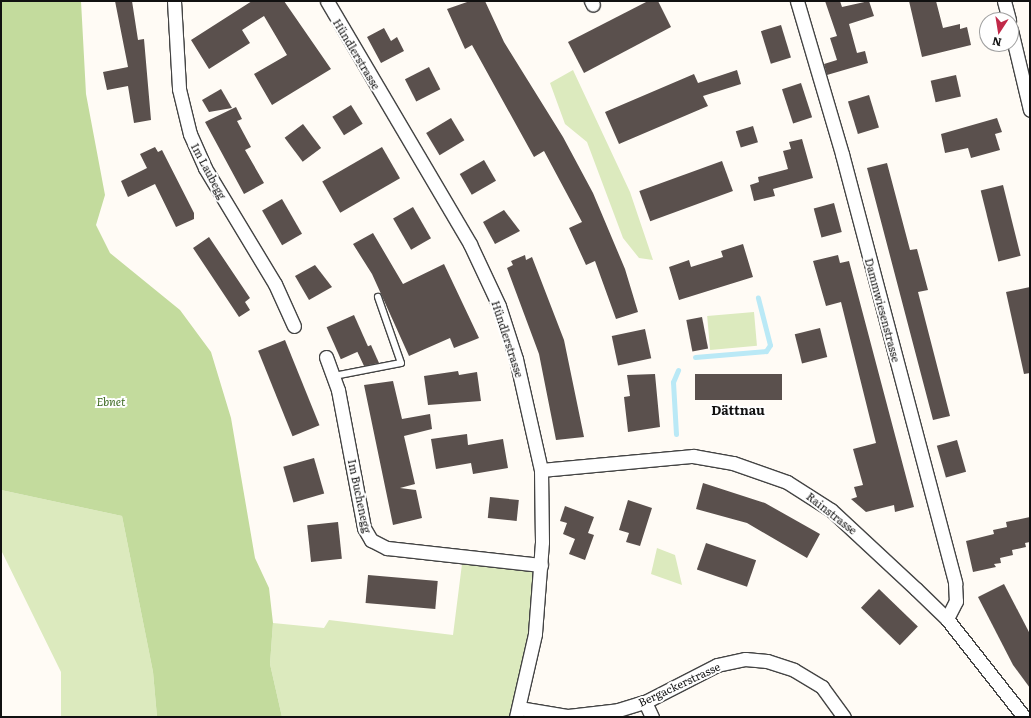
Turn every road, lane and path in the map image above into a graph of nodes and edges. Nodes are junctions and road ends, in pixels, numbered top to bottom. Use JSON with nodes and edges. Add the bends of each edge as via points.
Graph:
{"nodes":[{"id":1,"x":174,"y":1,"type":"edge"},
{"id":2,"x":327,"y":1,"type":"edge"},
{"id":3,"x":797,"y":1,"type":"edge"},
{"id":4,"x":1004,"y":1,"type":"edge"},
{"id":5,"x":1007,"y":12,"type":"edge"},
{"id":6,"x":1016,"y":52,"type":"edge"},
{"id":7,"x":1030,"y":110,"type":"edge"},
{"id":8,"x":378,"y":297,"type":"dead end"},
{"id":9,"x":294,"y":326,"type":"dead end"},
{"id":10,"x":326,"y":357,"type":"dead end"},
{"id":11,"x":334,"y":376,"type":"junction"},
{"id":12,"x":541,"y":470,"type":"junction"},
{"id":13,"x":541,"y":565,"type":"junction"},
{"id":14,"x":947,"y":619,"type":"junction"},
{"id":15,"x":645,"y":702,"type":"junction"},
{"id":16,"x":518,"y":713,"type":"edge"},
{"id":17,"x":652,"y":717,"type":"edge"},
{"id":18,"x":844,"y":717,"type":"edge"},
{"id":19,"x":1024,"y":717,"type":"edge"}],
"edges":[{"from":1,"to":9,"type":"street","name":"Im Laubegg","via":[[179,89],[190,134],[205,168],[275,284]]},
{"from":2,"to":12,"type":"street","name":"Hündlerstrasse","via":[[484,272],[516,359]]},
{"from":3,"to":14,"type":"street","name":"Dammwiesenstrasse","via":[[842,154],[956,583],[956,601]]},
{"from":4,"to":5,"type":"street"},
{"from":6,"to":7,"type":"street"},
{"from":8,"to":11,"type":"lane","via":[[401,363]]},
{"from":10,"to":11,"type":"street","name":"Im Buchenegg"},
{"from":11,"to":13,"type":"street","name":"Im Buchenegg","via":[[364,528],[374,544],[387,548]]},
{"from":12,"to":13,"type":"street","name":"Hündlerstrasse"},
{"from":12,"to":14,"type":"street","name":"Rainstrasse","via":[[693,456],[762,472],[798,488],[831,510]]},
{"from":13,"to":16,"type":"street","name":"Hündlerstrasse","via":[[535,634]]},
{"from":14,"to":19,"type":"street","name":"Rainstrasse"},
{"from":15,"to":16,"type":"street","name":"Bergackerstrasse","via":[[581,716]]},
{"from":15,"to":17,"type":"street"},
{"from":15,"to":18,"type":"street","name":"Bergackerstrasse","via":[[717,665],[745,659],[767,661],[794,670],[822,687]]}]}
